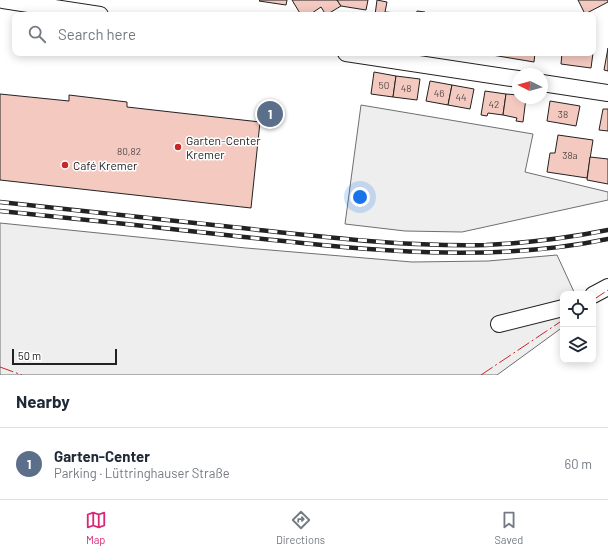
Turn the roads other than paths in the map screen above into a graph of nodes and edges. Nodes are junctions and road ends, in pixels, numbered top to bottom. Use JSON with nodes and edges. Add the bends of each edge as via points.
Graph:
{"nodes":[{"id":1,"x":3,"y":0,"type":"edge"},
{"id":2,"x":79,"y":6,"type":"edge"},
{"id":3,"x":93,"y":12,"type":"edge"},
{"id":4,"x":366,"y":56,"type":"edge"},
{"id":5,"x":512,"y":78,"type":"edge"},
{"id":6,"x":548,"y":84,"type":"edge"},
{"id":7,"x":608,"y":93,"type":"edge"},
{"id":8,"x":608,"y":287,"type":"edge"},
{"id":9,"x":596,"y":293,"type":"edge"},
{"id":10,"x":560,"y":309,"type":"edge"},
{"id":11,"x":499,"y":324,"type":"dead end"}],
"edges":[{"from":1,"to":2,"type":"street"},
{"from":2,"to":3,"type":"street"},
{"from":4,"to":5,"type":"street"},
{"from":6,"to":7,"type":"street"},
{"from":8,"to":9,"type":"street"},
{"from":10,"to":11,"type":"street"}]}
